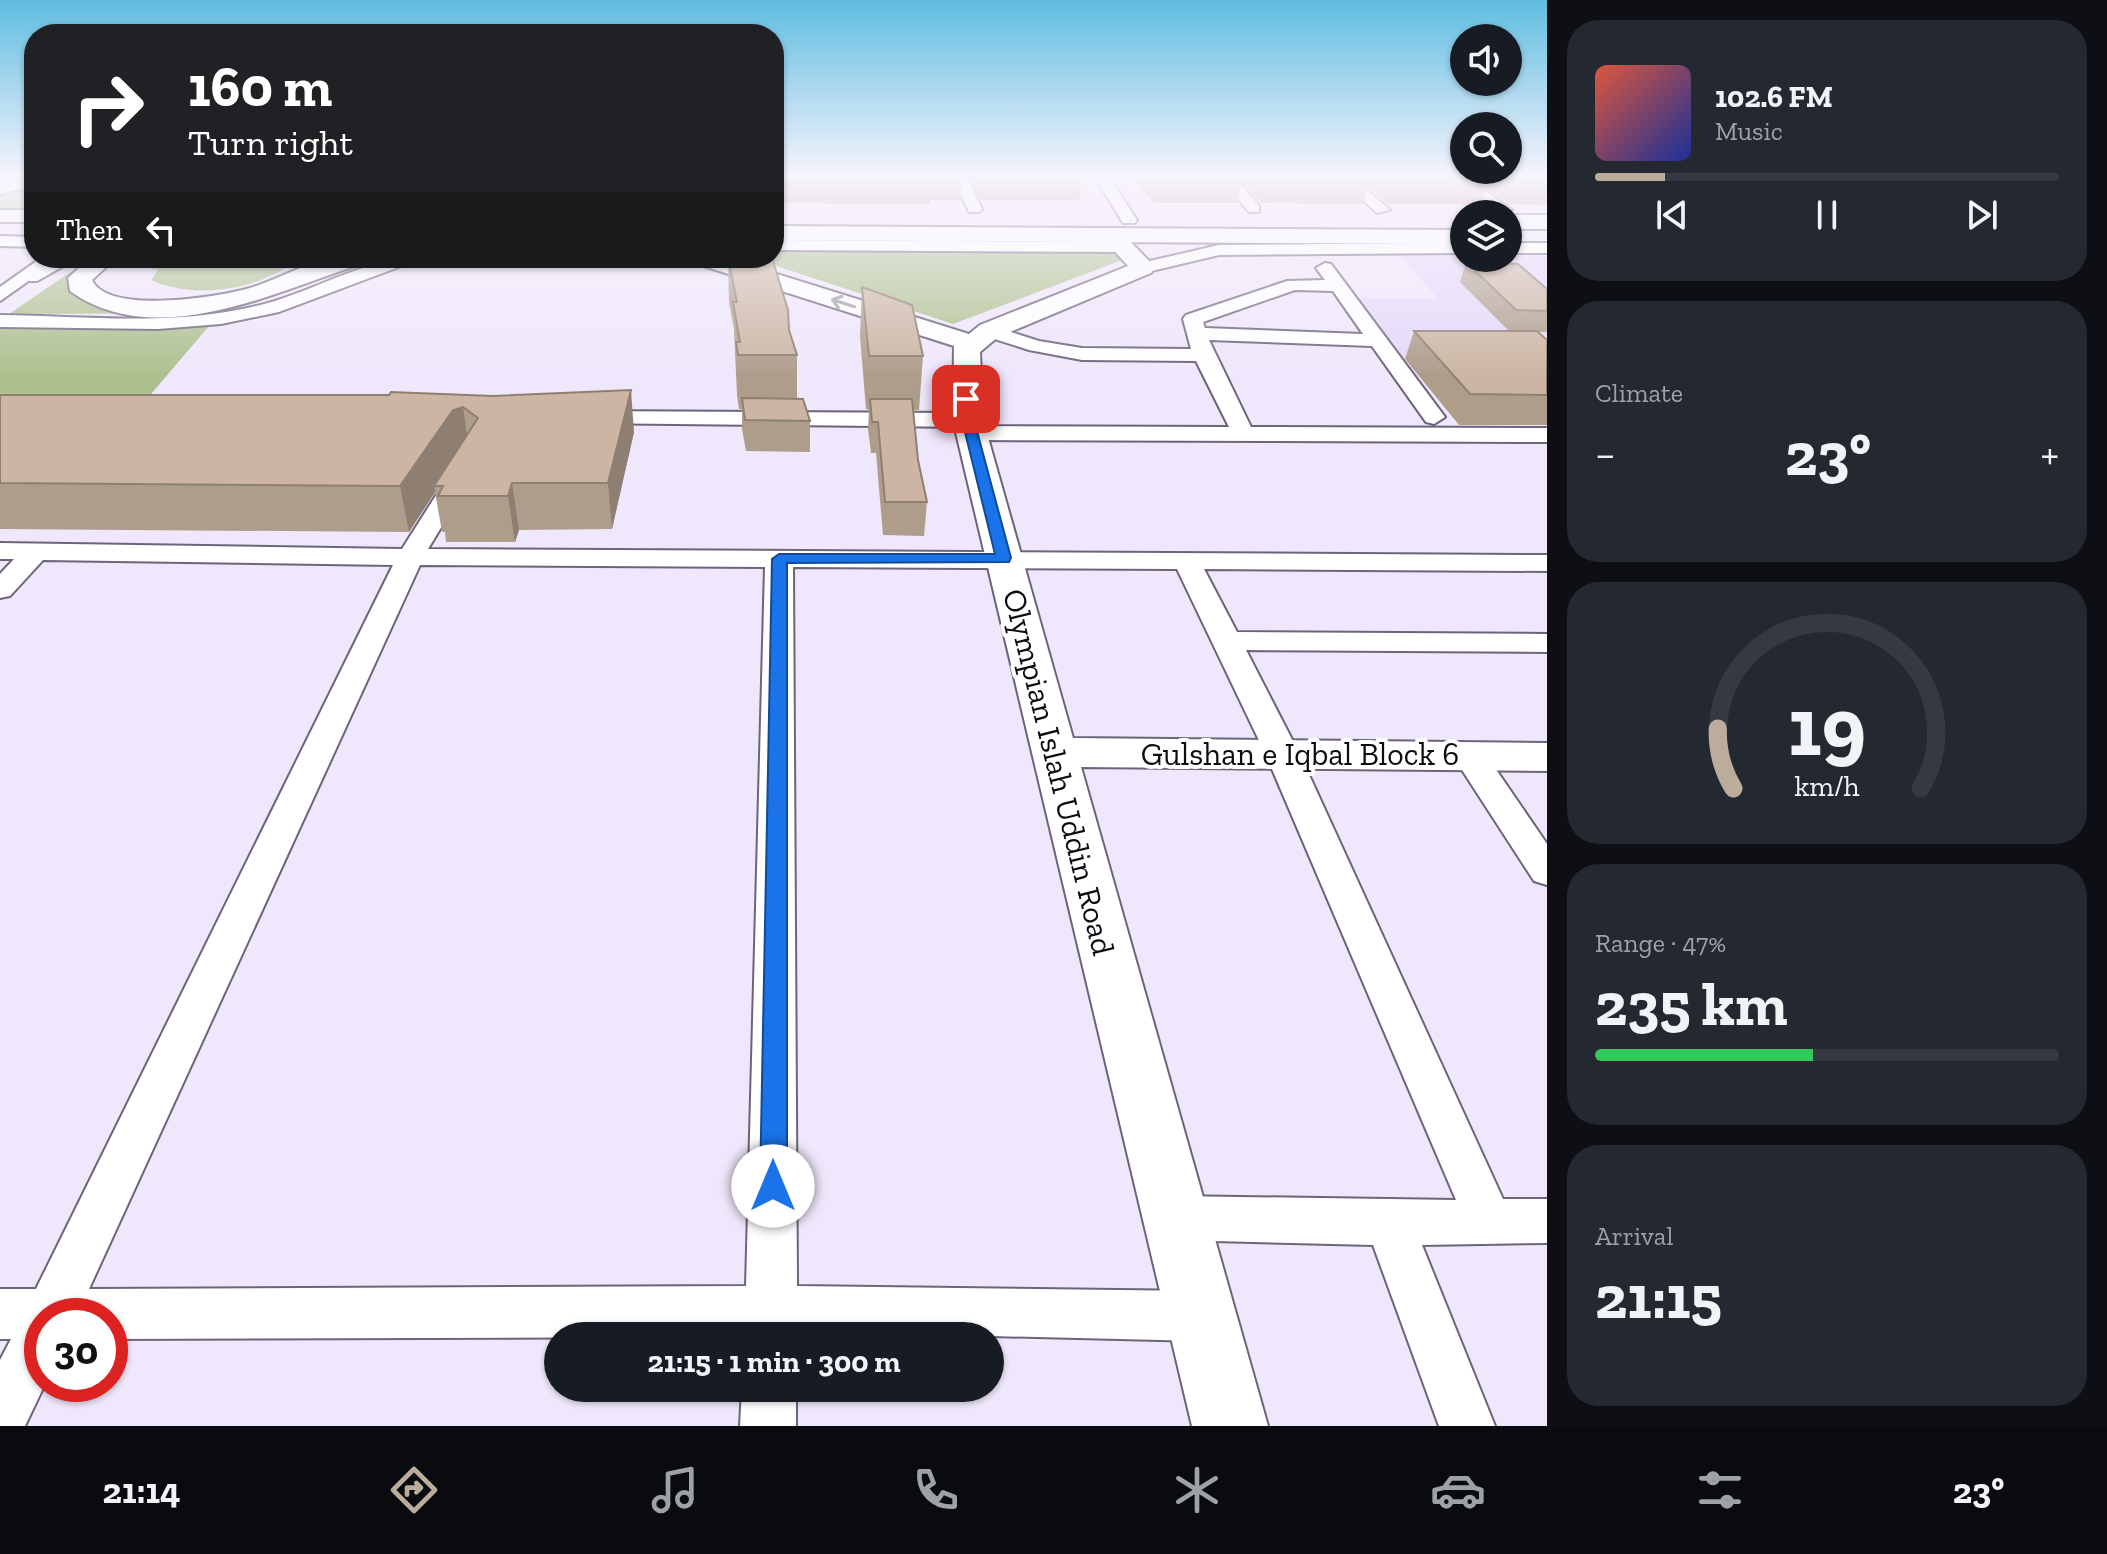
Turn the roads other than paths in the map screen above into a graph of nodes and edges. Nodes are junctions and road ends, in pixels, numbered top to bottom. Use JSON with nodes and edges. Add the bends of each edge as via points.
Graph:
{"nodes":[{"id":1,"x":820,"y":244,"type":"edge"},
{"id":2,"x":1127,"y":244,"type":"edge"},
{"id":3,"x":784,"y":245,"type":"edge"},
{"id":4,"x":1450,"y":248,"type":"edge"},
{"id":5,"x":1522,"y":248,"type":"edge"},
{"id":6,"x":1547,"y":248,"type":"edge"},
{"id":7,"x":1312,"y":249,"type":"junction"},
{"id":8,"x":39,"y":268,"type":"edge"},
{"id":9,"x":70,"y":268,"type":"edge"},
{"id":10,"x":93,"y":268,"type":"edge"},
{"id":11,"x":98,"y":268,"type":"edge"},
{"id":12,"x":298,"y":268,"type":"edge"},
{"id":13,"x":328,"y":268,"type":"edge"},
{"id":14,"x":373,"y":268,"type":"edge"},
{"id":15,"x":737,"y":268,"type":"edge"},
{"id":16,"x":1143,"y":268,"type":"junction"},
{"id":17,"x":28,"y":276,"type":"junction"},
{"id":18,"x":1338,"y":286,"type":"junction"},
{"id":19,"x":0,"y":296,"type":"edge"},
{"id":20,"x":0,"y":321,"type":"edge"},
{"id":21,"x":980,"y":337,"type":"junction"},
{"id":22,"x":1374,"y":340,"type":"junction"},
{"id":23,"x":1199,"y":345,"type":"junction"},
{"id":24,"x":1434,"y":417,"type":"dead end"},
{"id":25,"x":569,"y":418,"type":"edge"},
{"id":26,"x":970,"y":426,"type":"junction"},
{"id":27,"x":1243,"y":433,"type":"junction"},
{"id":28,"x":1547,"y":435,"type":"edge"},
{"id":29,"x":470,"y":460,"type":"edge"},
{"id":30,"x":0,"y":551,"type":"edge"},
{"id":31,"x":36,"y":551,"type":"junction"},
{"id":32,"x":410,"y":557,"type":"junction"},
{"id":33,"x":1004,"y":558,"type":"junction"},
{"id":34,"x":779,"y":559,"type":"junction"},
{"id":35,"x":1186,"y":560,"type":"junction"},
{"id":36,"x":1543,"y":567,"type":"edge"},
{"id":37,"x":0,"y":590,"type":"edge"},
{"id":38,"x":1225,"y":641,"type":"junction"},
{"id":39,"x":1547,"y":643,"type":"edge"},
{"id":40,"x":1054,"y":752,"type":"junction"},
{"id":41,"x":1283,"y":755,"type":"junction"},
{"id":42,"x":1470,"y":756,"type":"junction"},
{"id":43,"x":1547,"y":757,"type":"edge"},
{"id":44,"x":1547,"y":872,"type":"edge"},
{"id":45,"x":1174,"y":1218,"type":"junction"},
{"id":46,"x":1488,"y":1219,"type":"junction"},
{"id":47,"x":1547,"y":1221,"type":"edge"},
{"id":48,"x":1389,"y":1223,"type":"junction"},
{"id":49,"x":59,"y":1298,"type":"edge"},
{"id":50,"x":0,"y":1314,"type":"edge"},
{"id":51,"x":24,"y":1315,"type":"edge"},
{"id":52,"x":1201,"y":1316,"type":"junction"},
{"id":53,"x":128,"y":1317,"type":"edge"},
{"id":54,"x":592,"y":1322,"type":"edge"},
{"id":55,"x":772,"y":1322,"type":"edge"},
{"id":56,"x":879,"y":1322,"type":"edge"},
{"id":57,"x":24,"y":1369,"type":"edge"},
{"id":58,"x":769,"y":1402,"type":"edge"},
{"id":59,"x":0,"y":1417,"type":"edge"},
{"id":60,"x":768,"y":1426,"type":"edge"},
{"id":61,"x":1230,"y":1426,"type":"edge"},
{"id":62,"x":1467,"y":1426,"type":"edge"}],
"edges":[{"from":1,"to":3,"type":"street"},
{"from":2,"to":16,"type":"main road"},
{"from":4,"to":7,"type":"street"},
{"from":5,"to":6,"type":"street"},
{"from":7,"to":16,"type":"street","via":[[1219,250]]},
{"from":7,"to":18,"type":"street"},
{"from":8,"to":17,"type":"street"},
{"from":9,"to":17,"type":"main road"},
{"from":10,"to":13,"type":"main road","via":[[79,286],[87,294],[118,304],[167,307],[254,295]]},
{"from":11,"to":12,"type":"main road","via":[[102,286],[118,297],[154,301],[247,292]]},
{"from":14,"to":20,"type":"street","via":[[276,308],[237,316]]},
{"from":21,"to":15,"type":"main road","one_way":true},
{"from":16,"to":21,"type":"main road"},
{"from":17,"to":19,"type":"street"},
{"from":18,"to":22,"type":"street"},
{"from":18,"to":23,"type":"street","via":[[1293,285],[1198,317],[1191,322]]},
{"from":21,"to":23,"type":"street","via":[[1082,354]]},
{"from":21,"to":26,"type":"main road","name":"Olympian Islah Uddin Road","via":[[963,356]]},
{"from":22,"to":23,"type":"street"},
{"from":22,"to":24,"type":"street"},
{"from":23,"to":27,"type":"street"},
{"from":25,"to":26,"type":"street"},
{"from":26,"to":27,"type":"street"},
{"from":26,"to":33,"type":"main road","name":"Olympian Islah Uddin Road"},
{"from":27,"to":28,"type":"street"},
{"from":29,"to":32,"type":"street"},
{"from":30,"to":31,"type":"street"},
{"from":31,"to":32,"type":"street"},
{"from":31,"to":37,"type":"street"},
{"from":32,"to":34,"type":"street"},
{"from":32,"to":49,"type":"street"},
{"from":33,"to":34,"type":"street"},
{"from":33,"to":35,"type":"street"},
{"from":33,"to":40,"type":"main road","name":"Olympian Islah Uddin Road"},
{"from":34,"to":55,"type":"street"},
{"from":35,"to":36,"type":"street"},
{"from":35,"to":38,"type":"street"},
{"from":38,"to":39,"type":"street"},
{"from":38,"to":41,"type":"street"},
{"from":40,"to":41,"type":"main road","name":"Gulshan e Iqbal Block 6"},
{"from":40,"to":45,"type":"main road","name":"Olympian Islah Uddin Road"},
{"from":41,"to":42,"type":"main road","name":"Gulshan e Iqbal Block 6"},
{"from":41,"to":46,"type":"street"},
{"from":42,"to":43,"type":"main road","name":"Gulshan e Iqbal Block 6"},
{"from":42,"to":44,"type":"street"},
{"from":45,"to":48,"type":"street"},
{"from":45,"to":52,"type":"main road","name":"Olympian Islah Uddin Road"},
{"from":46,"to":47,"type":"street"},
{"from":46,"to":48,"type":"street"},
{"from":48,"to":62,"type":"street"},
{"from":50,"to":51,"type":"street"},
{"from":52,"to":56,"type":"street"},
{"from":52,"to":61,"type":"main road","name":"Olympian Islah Uddin Road"},
{"from":53,"to":54,"type":"street"},
{"from":57,"to":59,"type":"street"},
{"from":58,"to":60,"type":"street"}]}
